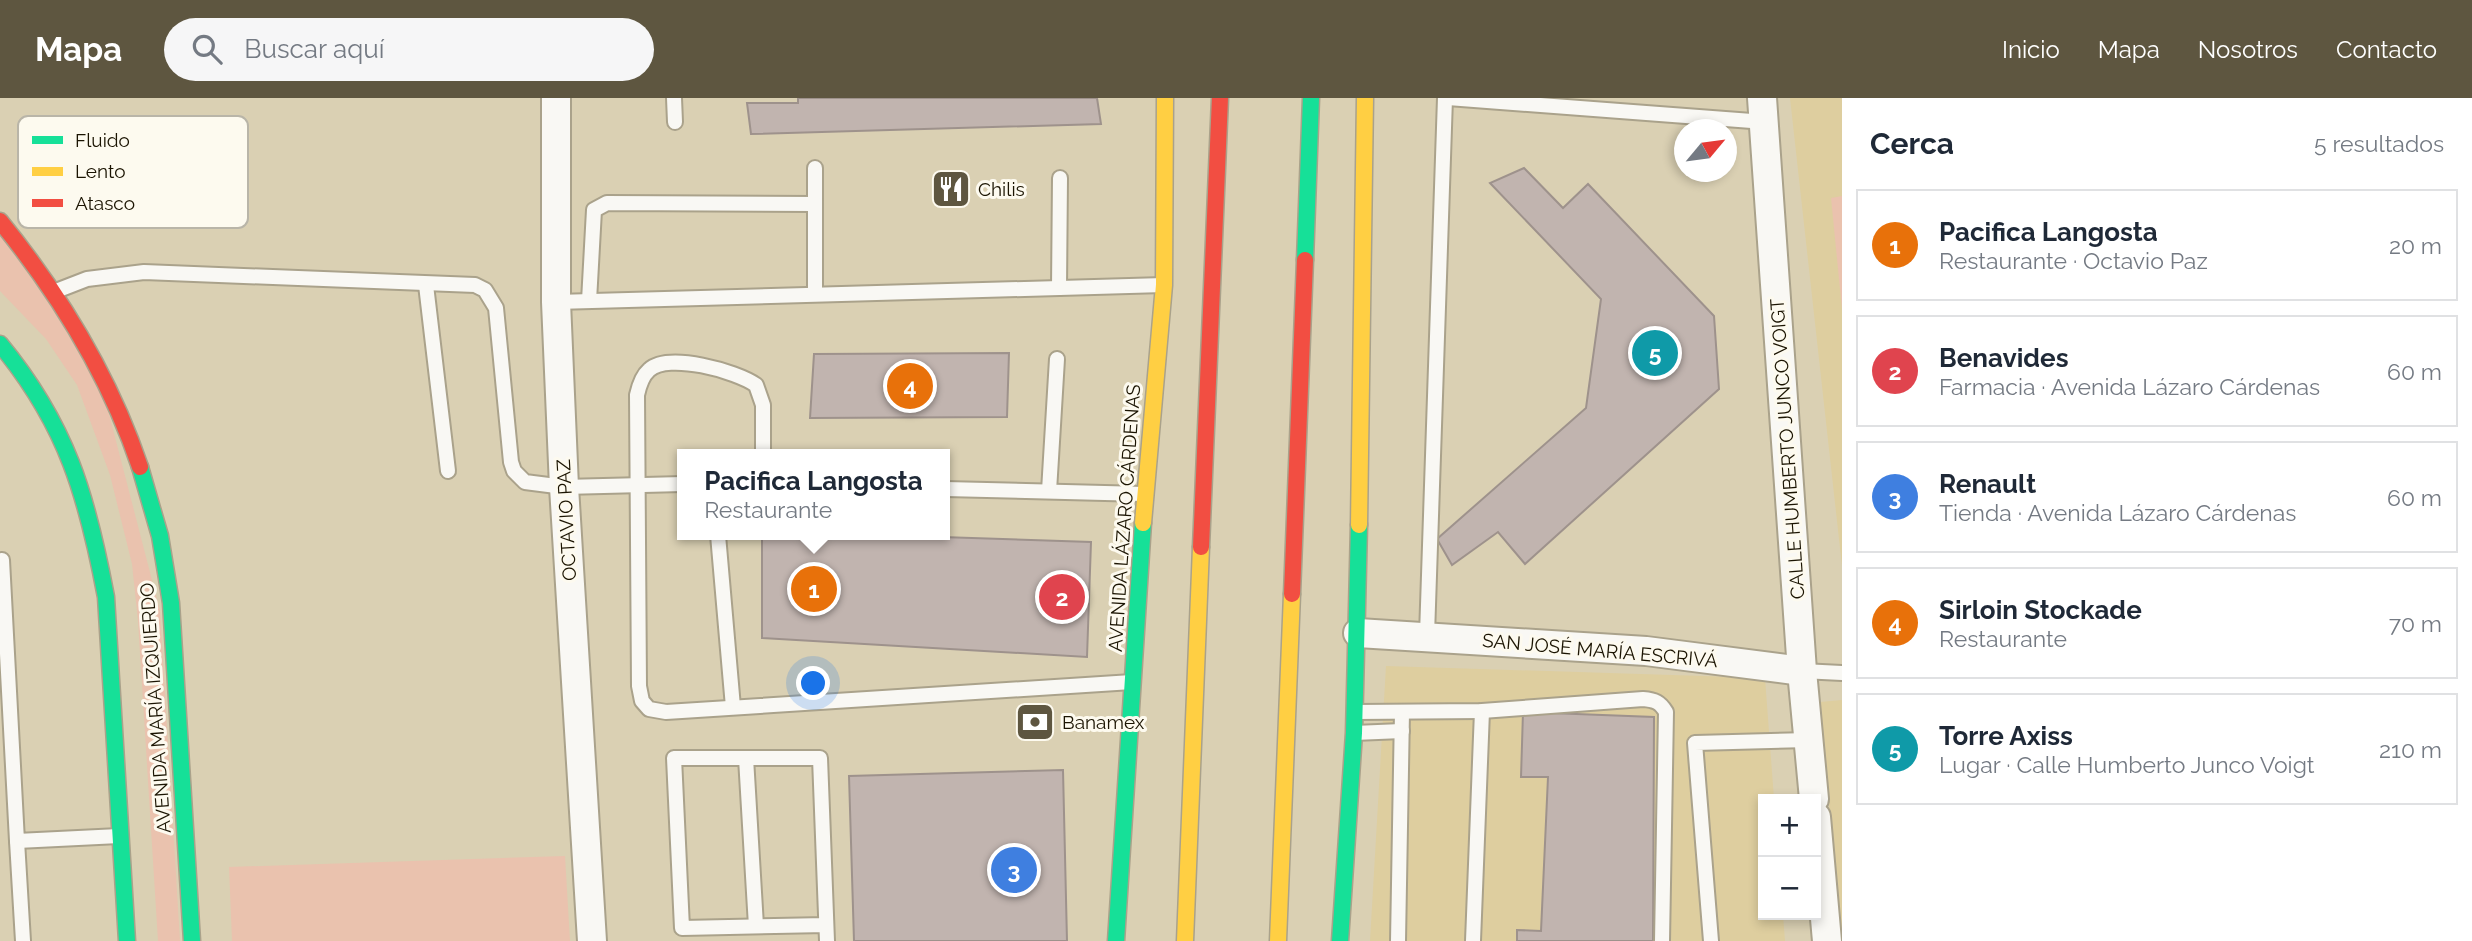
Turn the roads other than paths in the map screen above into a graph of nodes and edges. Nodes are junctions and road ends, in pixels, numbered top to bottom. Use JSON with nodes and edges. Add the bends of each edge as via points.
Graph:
{"nodes":[{"id":1,"x":556,"y":98,"type":"edge"},
{"id":2,"x":674,"y":98,"type":"edge"},
{"id":3,"x":1165,"y":98,"type":"edge"},
{"id":4,"x":1220,"y":98,"type":"edge"},
{"id":5,"x":1311,"y":98,"type":"edge"},
{"id":6,"x":1365,"y":98,"type":"edge"},
{"id":7,"x":1447,"y":98,"type":"edge"},
{"id":8,"x":1763,"y":110,"type":"edge"},
{"id":9,"x":674,"y":122,"type":"dead end"},
{"id":10,"x":815,"y":168,"type":"dead end"},
{"id":11,"x":1060,"y":178,"type":"dead end"},
{"id":12,"x":815,"y":204,"type":"junction"},
{"id":13,"x":0,"y":221,"type":"edge"},
{"id":14,"x":426,"y":285,"type":"junction"},
{"id":15,"x":1164,"y":285,"type":"junction"},
{"id":16,"x":1059,"y":288,"type":"junction"},
{"id":17,"x":56,"y":291,"type":"junction"},
{"id":18,"x":815,"y":295,"type":"junction"},
{"id":19,"x":589,"y":301,"type":"junction"},
{"id":20,"x":556,"y":302,"type":"junction"},
{"id":21,"x":0,"y":344,"type":"edge"},
{"id":22,"x":1057,"y":359,"type":"dead end"},
{"id":23,"x":763,"y":449,"type":"edge"},
{"id":24,"x":448,"y":471,"type":"dead end"},
{"id":25,"x":636,"y":484,"type":"junction"},
{"id":26,"x":677,"y":484,"type":"edge"},
{"id":27,"x":564,"y":486,"type":"junction"},
{"id":28,"x":950,"y":489,"type":"edge"},
{"id":29,"x":1049,"y":491,"type":"junction"},
{"id":30,"x":1145,"y":494,"type":"junction"},
{"id":31,"x":718,"y":540,"type":"edge"},
{"id":32,"x":2,"y":560,"type":"edge"},
{"id":33,"x":1358,"y":632,"type":"junction"},
{"id":34,"x":1427,"y":635,"type":"junction"},
{"id":35,"x":1802,"y":671,"type":"junction"},
{"id":36,"x":1842,"y":673,"type":"edge"},
{"id":37,"x":1132,"y":682,"type":"junction"},
{"id":38,"x":733,"y":708,"type":"junction"},
{"id":39,"x":1482,"y":711,"type":"junction"},
{"id":40,"x":1354,"y":712,"type":"junction"},
{"id":41,"x":1402,"y":712,"type":"junction"},
{"id":42,"x":1402,"y":731,"type":"junction"},
{"id":43,"x":1354,"y":733,"type":"junction"},
{"id":44,"x":1809,"y":740,"type":"junction"},
{"id":45,"x":746,"y":758,"type":"junction"},
{"id":46,"x":1814,"y":794,"type":"edge"},
{"id":47,"x":120,"y":836,"type":"junction"},
{"id":48,"x":18,"y":841,"type":"junction"},
{"id":49,"x":1820,"y":857,"type":"edge"},
{"id":50,"x":826,"y":925,"type":"junction"},
{"id":51,"x":755,"y":926,"type":"junction"},
{"id":52,"x":23,"y":941,"type":"edge"},
{"id":53,"x":127,"y":941,"type":"edge"},
{"id":54,"x":192,"y":941,"type":"edge"},
{"id":55,"x":593,"y":941,"type":"edge"},
{"id":56,"x":827,"y":941,"type":"edge"},
{"id":57,"x":1116,"y":941,"type":"edge"},
{"id":58,"x":1185,"y":941,"type":"edge"},
{"id":59,"x":1278,"y":941,"type":"edge"},
{"id":60,"x":1340,"y":941,"type":"edge"},
{"id":61,"x":1398,"y":941,"type":"edge"},
{"id":62,"x":1474,"y":941,"type":"edge"},
{"id":63,"x":1662,"y":941,"type":"edge"},
{"id":64,"x":1711,"y":941,"type":"edge"},
{"id":65,"x":1827,"y":941,"type":"edge"}],
"edges":[{"from":1,"to":20,"type":"street","name":"OCTAVIO PAZ"},
{"from":2,"to":9,"type":"lane"},
{"from":3,"to":15,"type":"main road","name":"AVENIDA LÁZARO CÁRDENAS"},
{"from":4,"to":58,"type":"main road"},
{"from":5,"to":59,"type":"main road"},
{"from":6,"to":33,"type":"main road"},
{"from":7,"to":8,"type":"lane"},
{"from":7,"to":34,"type":"lane"},
{"from":8,"to":35,"type":"street","name":"CALLE HUMBERTO JUNCO VOIGT"},
{"from":10,"to":12,"type":"lane"},
{"from":11,"to":16,"type":"lane"},
{"from":12,"to":18,"type":"lane"},
{"from":12,"to":19,"type":"lane","via":[[598,206],[594,210]]},
{"from":13,"to":17,"type":"main road","name":"AVENIDA MARÍA IZQUIERDO"},
{"from":14,"to":17,"type":"lane","via":[[144,272],[97,277]]},
{"from":14,"to":24,"type":"lane"},
{"from":14,"to":27,"type":"lane","via":[[475,285],[492,298],[499,319],[514,471],[525,482]]},
{"from":15,"to":16,"type":"lane"},
{"from":15,"to":30,"type":"main road","name":"AVENIDA LÁZARO CÁRDENAS"},
{"from":16,"to":18,"type":"lane"},
{"from":17,"to":54,"type":"main road","name":"AVENIDA MARÍA IZQUIERDO","via":[[97,359],[119,407],[137,454],[162,550],[174,638]]},
{"from":18,"to":19,"type":"lane"},
{"from":19,"to":20,"type":"lane"},
{"from":20,"to":27,"type":"street","name":"OCTAVIO PAZ"},
{"from":21,"to":47,"type":"main road","via":[[45,404],[84,491],[106,597]]},
{"from":22,"to":29,"type":"lane"},
{"from":23,"to":25,"type":"lane","via":[[763,405],[756,385],[723,371],[665,362],[647,371],[637,395]]},
{"from":25,"to":26,"type":"lane"},
{"from":25,"to":27,"type":"lane"},
{"from":25,"to":38,"type":"lane","via":[[642,701],[649,709],[666,712]]},
{"from":27,"to":55,"type":"street","name":"OCTAVIO PAZ"},
{"from":28,"to":29,"type":"lane"},
{"from":29,"to":30,"type":"lane"},
{"from":30,"to":37,"type":"main road","name":"AVENIDA LÁZARO CÁRDENAS"},
{"from":31,"to":38,"type":"lane"},
{"from":32,"to":48,"type":"lane"},
{"from":33,"to":34,"type":"street","name":"SAN JOSÉ MARÍA ESCRIVÁ"},
{"from":33,"to":40,"type":"main road"},
{"from":34,"to":35,"type":"street","name":"SAN JOSÉ MARÍA ESCRIVÁ","via":[[1646,651]]},
{"from":35,"to":36,"type":"lane","name":"SAN JOSÉ MARÍA ESCRIVÁ"},
{"from":35,"to":44,"type":"street","name":"CALLE HUMBERTO JUNCO VOIGT"},
{"from":37,"to":38,"type":"lane"},
{"from":37,"to":57,"type":"main road","name":"AVENIDA LÁZARO CÁRDENAS"},
{"from":39,"to":41,"type":"lane"},
{"from":39,"to":62,"type":"lane"},
{"from":39,"to":63,"type":"lane","via":[[1643,699],[1661,704],[1666,712]]},
{"from":40,"to":41,"type":"lane"},
{"from":40,"to":43,"type":"main road"},
{"from":41,"to":42,"type":"lane"},
{"from":42,"to":43,"type":"lane"},
{"from":42,"to":61,"type":"lane"},
{"from":43,"to":60,"type":"main road"},
{"from":44,"to":46,"type":"street","name":"CALLE HUMBERTO JUNCO VOIGT"},
{"from":44,"to":64,"type":"lane","via":[[1695,743]]},
{"from":45,"to":50,"type":"lane","via":[[820,758]]},
{"from":45,"to":51,"type":"lane"},
{"from":45,"to":51,"type":"lane","via":[[674,758],[682,928]]},
{"from":47,"to":48,"type":"lane"},
{"from":47,"to":53,"type":"main road"},
{"from":48,"to":52,"type":"lane"},
{"from":49,"to":65,"type":"street"},
{"from":50,"to":51,"type":"lane"},
{"from":50,"to":56,"type":"lane"}]}
